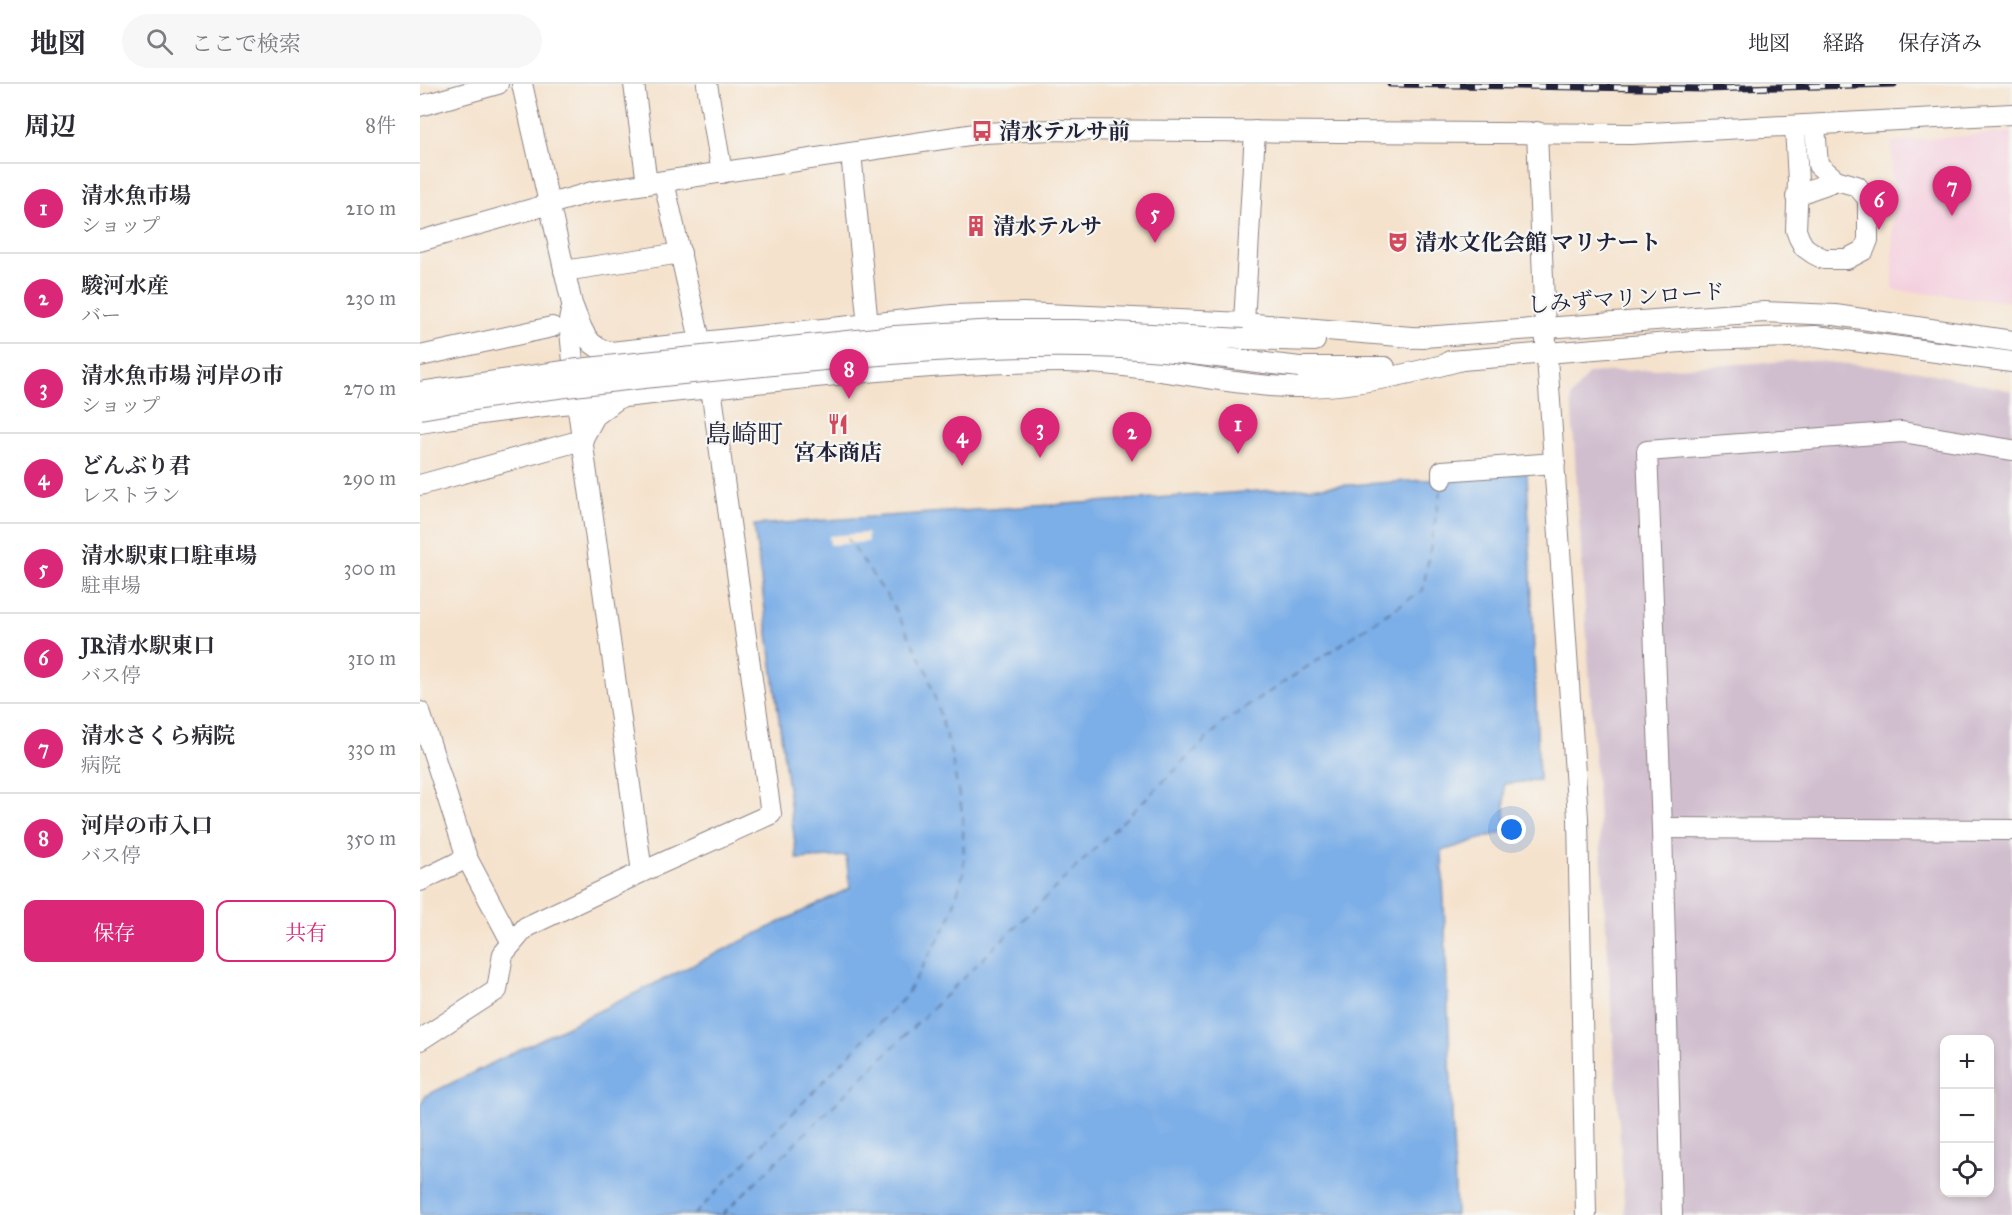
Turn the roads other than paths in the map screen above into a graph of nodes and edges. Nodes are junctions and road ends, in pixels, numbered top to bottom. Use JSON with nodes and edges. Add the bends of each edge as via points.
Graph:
{"nodes":[{"id":1,"x":498,"y":84,"type":"edge"},
{"id":2,"x":522,"y":84,"type":"edge"},
{"id":3,"x":634,"y":84,"type":"edge"},
{"id":4,"x":707,"y":84,"type":"edge"},
{"id":5,"x":420,"y":106,"type":"edge"},
{"id":6,"x":2012,"y":114,"type":"edge"},
{"id":7,"x":1815,"y":126,"type":"junction"},
{"id":8,"x":1795,"y":127,"type":"junction"},
{"id":9,"x":1255,"y":131,"type":"junction"},
{"id":10,"x":1538,"y":132,"type":"junction"},
{"id":11,"x":851,"y":153,"type":"junction"},
{"id":12,"x":723,"y":173,"type":"junction"},
{"id":13,"x":1836,"y":180,"type":"junction"},
{"id":14,"x":656,"y":183,"type":"junction"},
{"id":15,"x":1796,"y":197,"type":"junction"},
{"id":16,"x":548,"y":203,"type":"junction"},
{"id":17,"x":420,"y":241,"type":"edge"},
{"id":18,"x":681,"y":253,"type":"junction"},
{"id":19,"x":564,"y":271,"type":"junction"},
{"id":20,"x":572,"y":304,"type":"junction"},
{"id":21,"x":868,"y":324,"type":"junction"},
{"id":22,"x":552,"y":327,"type":"dead end"},
{"id":23,"x":1545,"y":327,"type":"junction"},
{"id":24,"x":1243,"y":331,"type":"junction"},
{"id":25,"x":2012,"y":340,"type":"edge"},
{"id":26,"x":702,"y":342,"type":"junction"},
{"id":27,"x":1548,"y":352,"type":"junction"},
{"id":28,"x":420,"y":356,"type":"edge"},
{"id":29,"x":1462,"y":360,"type":"junction"},
{"id":30,"x":2012,"y":362,"type":"edge"},
{"id":31,"x":872,"y":370,"type":"junction"},
{"id":32,"x":711,"y":388,"type":"junction"},
{"id":33,"x":420,"y":392,"type":"edge"},
{"id":34,"x":620,"y":398,"type":"junction"},
{"id":35,"x":577,"y":402,"type":"junction"},
{"id":36,"x":420,"y":409,"type":"edge"},
{"id":37,"x":420,"y":423,"type":"edge"},
{"id":38,"x":582,"y":440,"type":"junction"},
{"id":39,"x":2012,"y":450,"type":"edge"},
{"id":40,"x":1555,"y":463,"type":"junction"},
{"id":41,"x":1442,"y":478,"type":"dead end"},
{"id":42,"x":420,"y":485,"type":"edge"},
{"id":43,"x":420,"y":712,"type":"edge"},
{"id":44,"x":1662,"y":828,"type":"junction"},
{"id":45,"x":2012,"y":830,"type":"edge"},
{"id":46,"x":467,"y":858,"type":"junction"},
{"id":47,"x":642,"y":872,"type":"junction"},
{"id":48,"x":420,"y":880,"type":"edge"},
{"id":49,"x":512,"y":943,"type":"junction"},
{"id":50,"x":420,"y":1040,"type":"edge"},
{"id":51,"x":1586,"y":1215,"type":"edge"},
{"id":52,"x":1672,"y":1215,"type":"edge"}],
"edges":[{"from":1,"to":5,"type":"street"},
{"from":2,"to":16,"type":"street"},
{"from":3,"to":14,"type":"street"},
{"from":4,"to":12,"type":"street"},
{"from":6,"to":7,"type":"street"},
{"from":7,"to":8,"type":"street"},
{"from":7,"to":13,"type":"street","via":[[1818,165]]},
{"from":8,"to":10,"type":"street","via":[[1631,134]]},
{"from":8,"to":15,"type":"street"},
{"from":9,"to":10,"type":"street"},
{"from":9,"to":11,"type":"street","via":[[982,133]]},
{"from":9,"to":24,"type":"street"},
{"from":10,"to":23,"type":"street"},
{"from":11,"to":12,"type":"street"},
{"from":11,"to":21,"type":"street"},
{"from":12,"to":14,"type":"street"},
{"from":13,"to":15,"type":"street","via":[[1807,189]]},
{"from":13,"to":15,"type":"street","via":[[1857,186],[1868,199],[1868,240],[1864,250],[1847,259],[1824,259],[1804,247],[1796,230]]},
{"from":14,"to":16,"type":"street"},
{"from":14,"to":18,"type":"street"},
{"from":16,"to":17,"type":"street"},
{"from":16,"to":19,"type":"street"},
{"from":18,"to":19,"type":"street"},
{"from":18,"to":26,"type":"street"},
{"from":19,"to":20,"type":"street"},
{"from":20,"to":26,"type":"street","via":[[590,344],[598,350]]},
{"from":20,"to":35,"type":"street","via":[[569,321]]},
{"from":21,"to":24,"type":"street","via":[[952,315],[1023,314]]},
{"from":21,"to":26,"type":"street"},
{"from":21,"to":31,"type":"street"},
{"from":22,"to":28,"type":"street"},
{"from":23,"to":24,"type":"street","name":"しみずマリンロード","via":[[1345,342]]},
{"from":23,"to":25,"type":"street","name":"しみずマリンロード","via":[[1764,312],[1835,315]]},
{"from":23,"to":27,"type":"street"},
{"from":24,"to":33,"type":"street","bridge":true,"via":[[997,330],[917,335],[578,369]]},
{"from":26,"to":32,"type":"street"},
{"from":27,"to":29,"type":"street"},
{"from":27,"to":30,"type":"street","via":[[1816,336]]},
{"from":27,"to":40,"type":"street"},
{"from":29,"to":31,"type":"street","via":[[1397,377],[1307,387],[1068,362]]},
{"from":29,"to":36,"type":"street","bridge":true,"via":[[1368,369],[1299,367],[1138,350],[995,347],[693,373]]},
{"from":31,"to":32,"type":"street"},
{"from":32,"to":34,"type":"street"},
{"from":32,"to":47,"type":"street","via":[[771,814]]},
{"from":34,"to":35,"type":"street"},
{"from":34,"to":38,"type":"street","via":[[595,417]]},
{"from":35,"to":37,"type":"street"},
{"from":35,"to":38,"type":"street"},
{"from":38,"to":42,"type":"street"},
{"from":38,"to":47,"type":"street"},
{"from":39,"to":44,"type":"street","via":[[1902,432],[1647,451]]},
{"from":40,"to":41,"type":"street","via":[[1442,471]]},
{"from":40,"to":51,"type":"street","via":[[1578,818]]},
{"from":43,"to":46,"type":"street"},
{"from":44,"to":45,"type":"street"},
{"from":44,"to":52,"type":"street"},
{"from":46,"to":48,"type":"street"},
{"from":46,"to":49,"type":"street"},
{"from":47,"to":49,"type":"street","via":[[526,927]]},
{"from":49,"to":50,"type":"street","via":[[503,954],[497,990]]}]}
